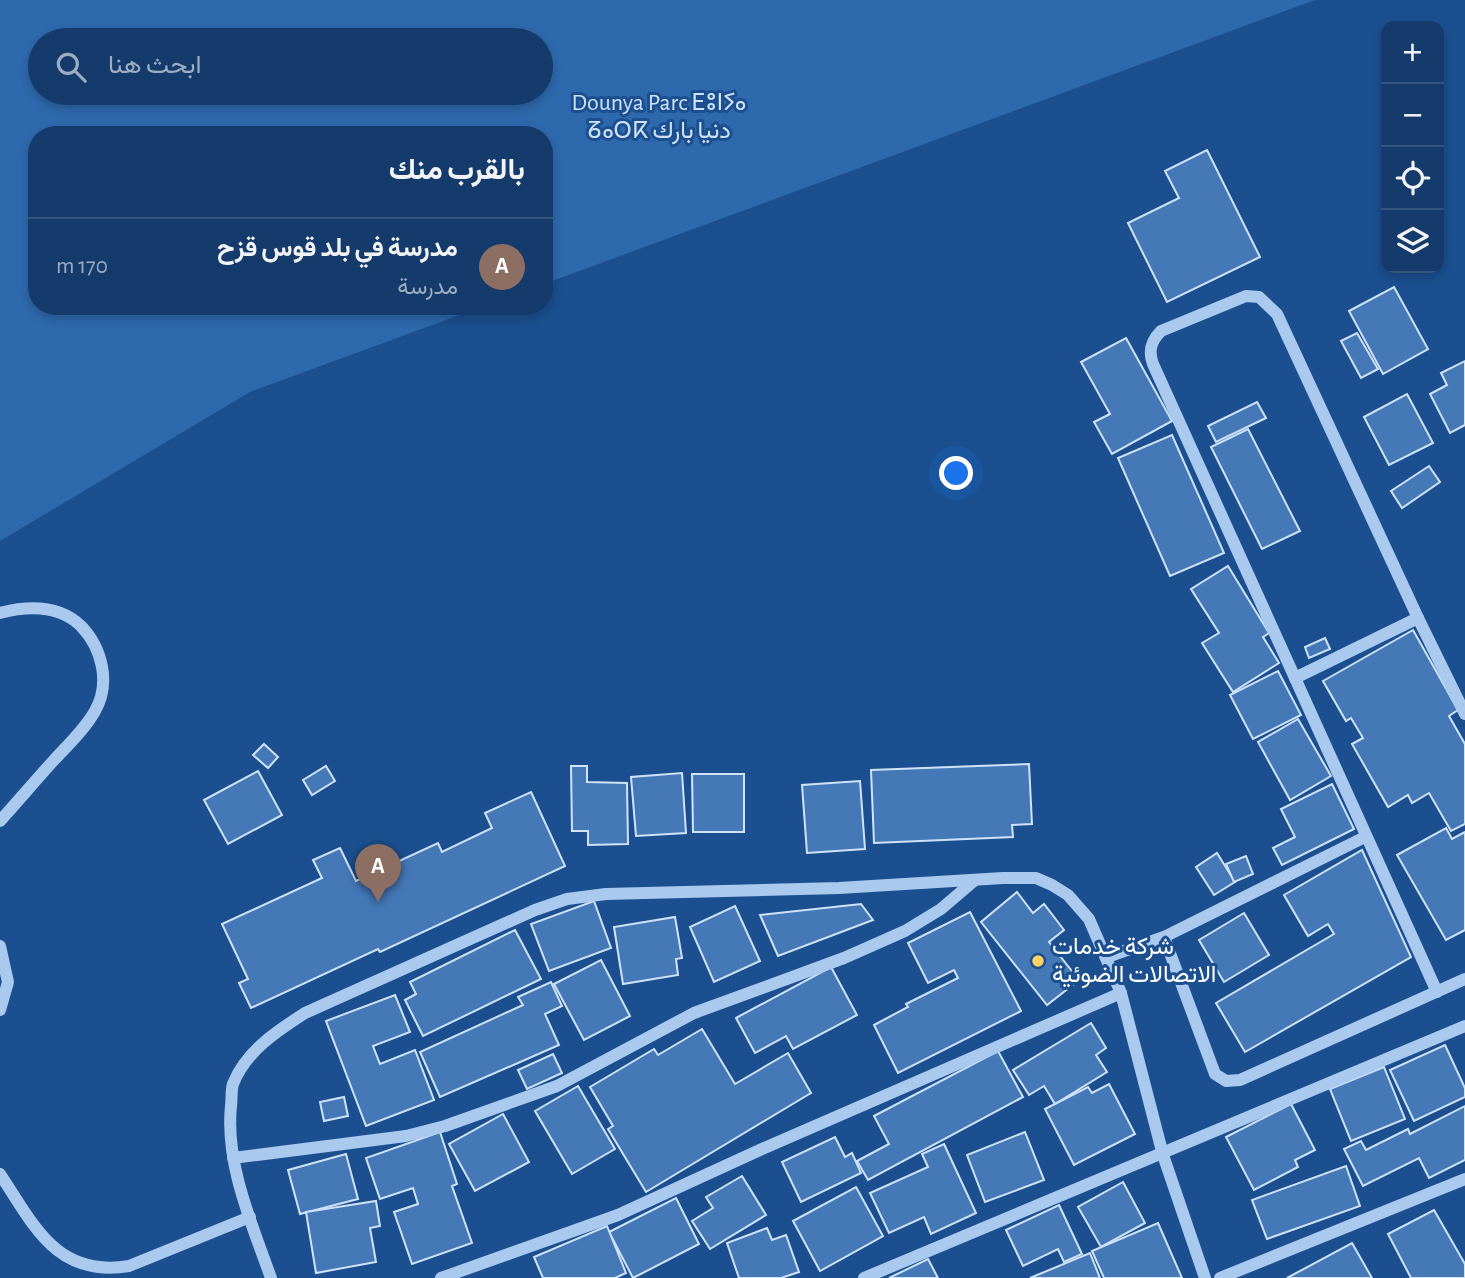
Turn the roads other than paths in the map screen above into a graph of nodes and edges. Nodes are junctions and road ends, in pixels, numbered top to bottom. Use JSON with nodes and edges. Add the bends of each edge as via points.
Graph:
{"nodes":[{"id":1,"x":0,"y":613,"type":"edge"},
{"id":2,"x":1418,"y":618,"type":"junction"},
{"id":3,"x":1296,"y":678,"type":"junction"},
{"id":4,"x":1465,"y":714,"type":"edge"},
{"id":5,"x":0,"y":821,"type":"edge"},
{"id":6,"x":1365,"y":837,"type":"junction"},
{"id":7,"x":975,"y":880,"type":"junction"},
{"id":8,"x":1164,"y":937,"type":"junction"},
{"id":9,"x":0,"y":946,"type":"edge"},
{"id":10,"x":1107,"y":957,"type":"junction"},
{"id":11,"x":1465,"y":979,"type":"edge"},
{"id":12,"x":1437,"y":992,"type":"junction"},
{"id":13,"x":1121,"y":993,"type":"junction"},
{"id":14,"x":0,"y":1010,"type":"edge"},
{"id":15,"x":1465,"y":1026,"type":"edge"},
{"id":16,"x":1163,"y":1154,"type":"junction"},
{"id":17,"x":233,"y":1158,"type":"junction"},
{"id":18,"x":0,"y":1174,"type":"edge"},
{"id":19,"x":1465,"y":1179,"type":"edge"},
{"id":20,"x":250,"y":1217,"type":"junction"},
{"id":21,"x":271,"y":1278,"type":"edge"},
{"id":22,"x":441,"y":1278,"type":"edge"},
{"id":23,"x":864,"y":1278,"type":"edge"},
{"id":24,"x":1205,"y":1278,"type":"edge"},
{"id":25,"x":1220,"y":1278,"type":"edge"}],
"edges":[{"from":1,"to":5,"type":"street","via":[[36,607],[59,612],[79,624],[94,642],[102,664],[103,687],[96,710]]},
{"from":2,"to":3,"type":"street"},
{"from":2,"to":3,"type":"street","via":[[1277,314],[1259,297],[1246,296],[1161,331],[1150,350],[1153,364]]},
{"from":2,"to":4,"type":"street"},
{"from":3,"to":6,"type":"street"},
{"from":6,"to":8,"type":"street"},
{"from":6,"to":12,"type":"street"},
{"from":7,"to":10,"type":"street","via":[[1036,877],[1052,884],[1089,919]]},
{"from":7,"to":17,"type":"street","via":[[905,931],[694,1013],[558,1086],[406,1136]]},
{"from":7,"to":17,"type":"street","via":[[567,899],[305,1013],[272,1033],[233,1085],[229,1122]]},
{"from":8,"to":10,"type":"street"},
{"from":8,"to":12,"type":"street","via":[[1215,1074],[1226,1081],[1240,1080]]},
{"from":9,"to":14,"type":"street","via":[[8,982]]},
{"from":10,"to":13,"type":"street"},
{"from":11,"to":12,"type":"street"},
{"from":13,"to":16,"type":"street"},
{"from":13,"to":22,"type":"street","via":[[618,1215]]},
{"from":15,"to":16,"type":"street"},
{"from":16,"to":23,"type":"street"},
{"from":16,"to":24,"type":"street"},
{"from":17,"to":20,"type":"street"},
{"from":18,"to":20,"type":"street","via":[[57,1255],[92,1271],[129,1266]]},
{"from":19,"to":25,"type":"street"},
{"from":20,"to":21,"type":"street"}]}
